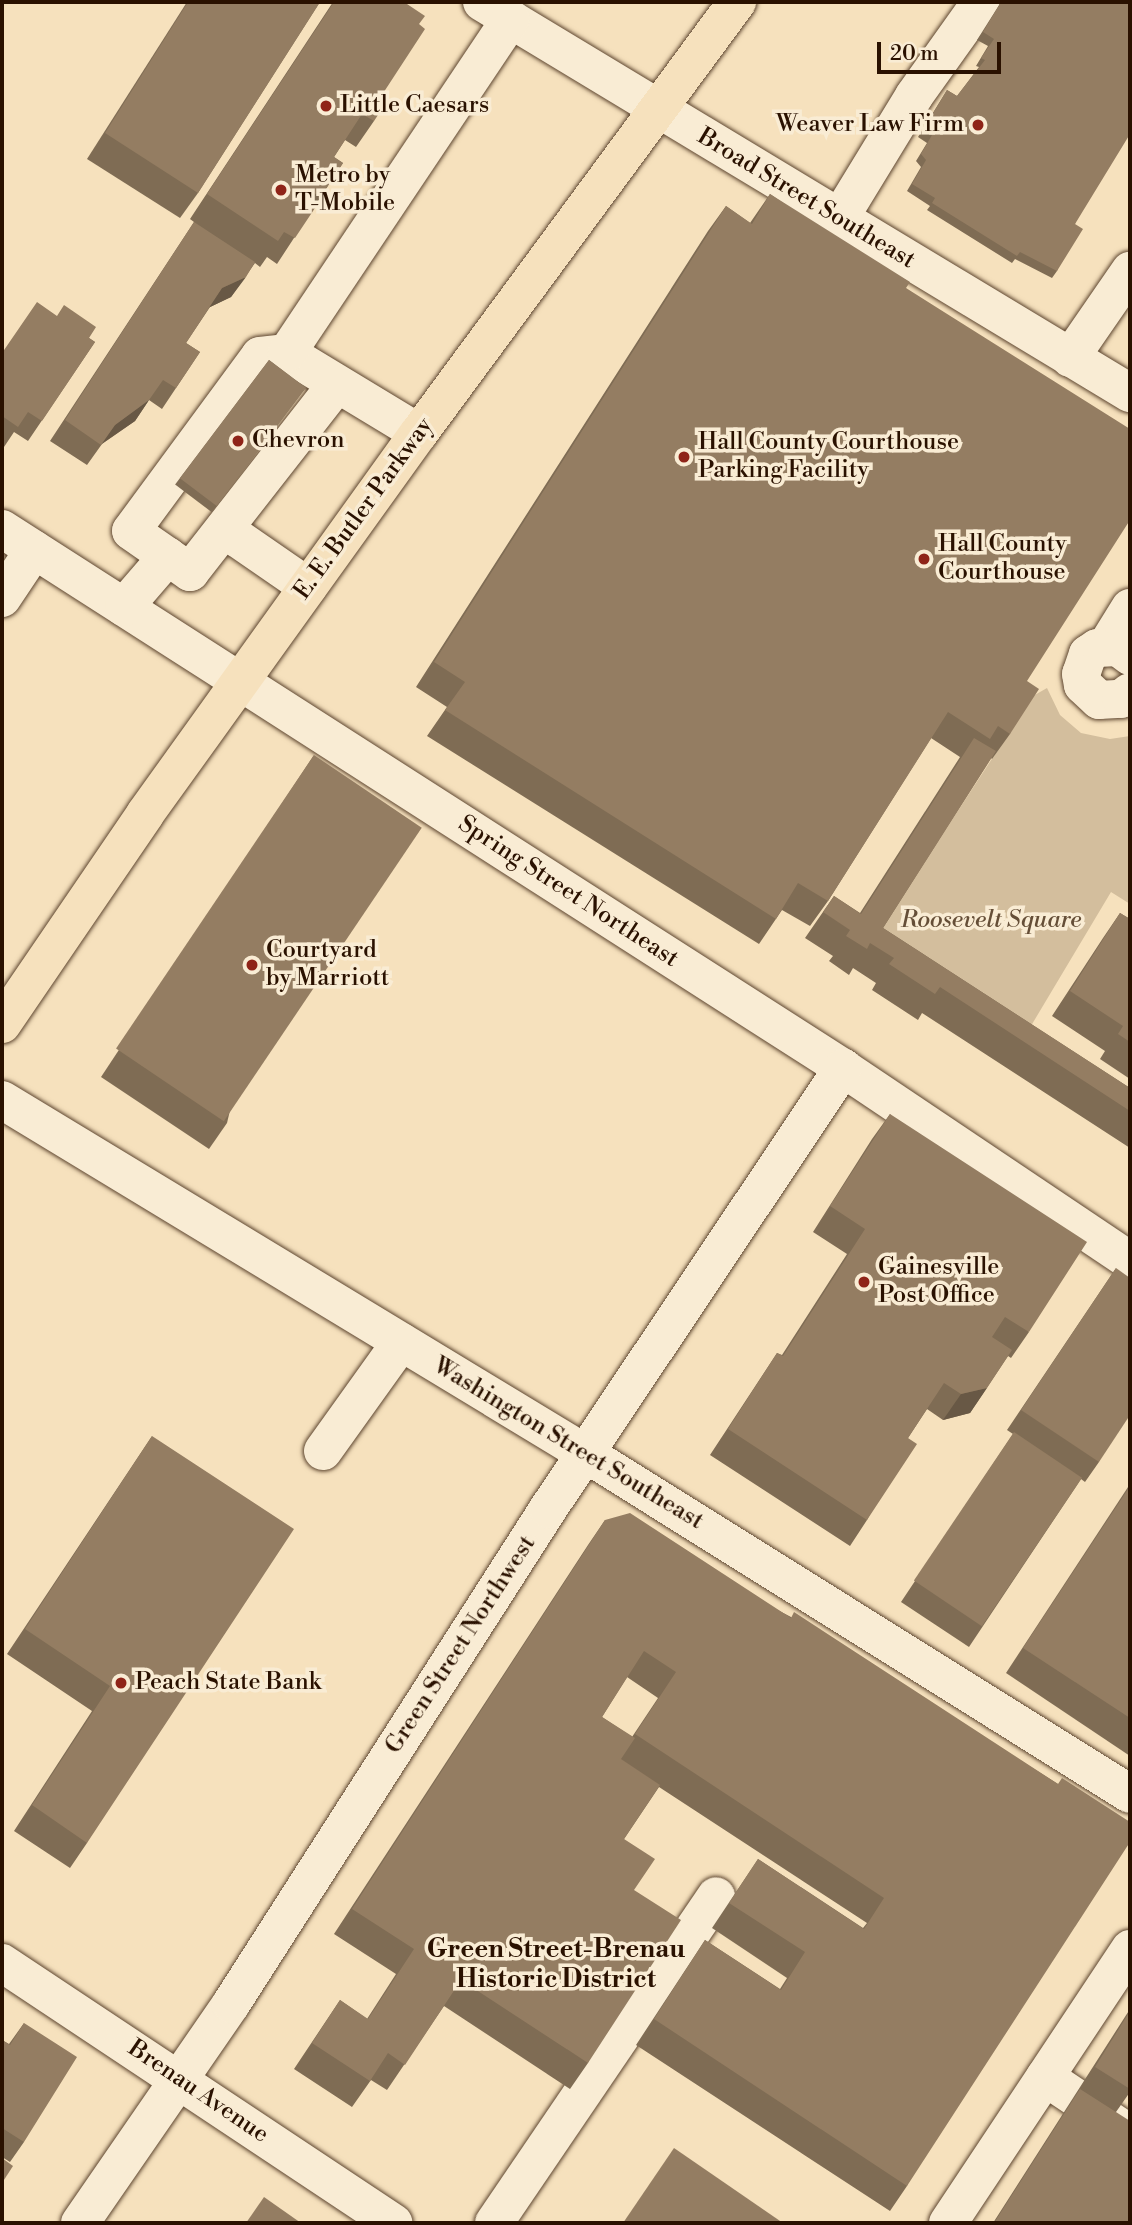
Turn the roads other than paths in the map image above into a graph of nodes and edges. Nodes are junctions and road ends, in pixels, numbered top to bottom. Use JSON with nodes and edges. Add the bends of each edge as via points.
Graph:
{"nodes":[{"id":1,"x":737,"y":2,"type":"edge"},
{"id":2,"x":981,"y":2,"type":"edge"},
{"id":3,"x":497,"y":11,"type":"edge"},
{"id":4,"x":657,"y":110,"type":"junction"},
{"id":5,"x":839,"y":219,"type":"junction"},
{"id":6,"x":1130,"y":271,"type":"edge"},
{"id":7,"x":287,"y":353,"type":"junction"},
{"id":8,"x":1070,"y":358,"type":"junction"},
{"id":9,"x":336,"y":385,"type":"junction"},
{"id":10,"x":1130,"y":393,"type":"edge"},
{"id":11,"x":419,"y":433,"type":"junction"},
{"id":12,"x":2,"y":529,"type":"edge"},
{"id":13,"x":224,"y":529,"type":"junction"},
{"id":14,"x":34,"y":550,"type":"junction"},
{"id":15,"x":168,"y":556,"type":"junction"},
{"id":16,"x":308,"y":587,"type":"junction"},
{"id":17,"x":2,"y":598,"type":"edge"},
{"id":18,"x":124,"y":607,"type":"junction"},
{"id":19,"x":1130,"y":608,"type":"edge"},
{"id":20,"x":1119,"y":651,"type":"edge"},
{"id":21,"x":242,"y":684,"type":"junction"},
{"id":22,"x":1130,"y":692,"type":"edge"},
{"id":23,"x":2,"y":1024,"type":"edge"},
{"id":24,"x":843,"y":1068,"type":"junction"},
{"id":25,"x":2,"y":1100,"type":"edge"},
{"id":26,"x":1130,"y":1261,"type":"edge"},
{"id":27,"x":401,"y":1342,"type":"junction"},
{"id":28,"x":323,"y":1451,"type":"dead end"},
{"id":29,"x":588,"y":1455,"type":"junction"},
{"id":30,"x":1130,"y":1794,"type":"edge"},
{"id":31,"x":716,"y":1896,"type":"dead end"},
{"id":32,"x":1130,"y":1949,"type":"edge"},
{"id":33,"x":2,"y":1963,"type":"edge"},
{"id":34,"x":1045,"y":2077,"type":"junction"},
{"id":35,"x":180,"y":2079,"type":"junction"},
{"id":36,"x":1130,"y":2134,"type":"edge"},
{"id":37,"x":80,"y":2223,"type":"edge"},
{"id":38,"x":393,"y":2223,"type":"edge"},
{"id":39,"x":494,"y":2223,"type":"edge"},
{"id":40,"x":948,"y":2223,"type":"edge"}],
"edges":[{"from":1,"to":4,"type":"highway","name":"E. E. Butler Parkway"},
{"from":2,"to":5,"type":"street","via":[[914,96]]},
{"from":3,"to":4,"type":"street","name":"Broad Street Southeast"},
{"from":3,"to":7,"type":"street"},
{"from":4,"to":5,"type":"street","name":"Broad Street Southeast"},
{"from":4,"to":11,"type":"highway","name":"E. E. Butler Parkway"},
{"from":5,"to":8,"type":"street","name":"Broad Street Southeast"},
{"from":6,"to":8,"type":"street"},
{"from":7,"to":9,"type":"street"},
{"from":7,"to":15,"type":"street","via":[[260,356],[131,531]]},
{"from":8,"to":10,"type":"street","name":"Broad Street Southeast"},
{"from":9,"to":11,"type":"street"},
{"from":9,"to":13,"type":"street"},
{"from":11,"to":16,"type":"highway","name":"E. E. Butler Parkway"},
{"from":12,"to":14,"type":"street","name":"Spring Street Northeast"},
{"from":13,"to":15,"type":"street","via":[[190,572]]},
{"from":13,"to":16,"type":"street"},
{"from":14,"to":17,"type":"street"},
{"from":14,"to":18,"type":"street","name":"Spring Street Northeast"},
{"from":15,"to":18,"type":"street"},
{"from":16,"to":21,"type":"highway","name":"E. E. Butler Parkway"},
{"from":18,"to":21,"type":"street","name":"Spring Street Northeast"},
{"from":19,"to":20,"type":"street"},
{"from":20,"to":22,"type":"street","via":[[1088,654],[1082,663],[1083,685],[1090,694],[1110,701]]},
{"from":21,"to":23,"type":"highway","name":"E. E. Butler Parkway","via":[[145,814]]},
{"from":21,"to":24,"type":"street","name":"Spring Street Northeast"},
{"from":24,"to":26,"type":"street","name":"Spring Street Northeast"},
{"from":24,"to":29,"type":"street","name":"Green Street Northwest"},
{"from":25,"to":27,"type":"street","name":"Washington Street Southeast"},
{"from":27,"to":28,"type":"street"},
{"from":27,"to":29,"type":"street","name":"Washington Street Southeast"},
{"from":29,"to":30,"type":"street","name":"Washington Street Southeast"},
{"from":29,"to":35,"type":"street","name":"Green Street Northwest","via":[[548,1509]]},
{"from":31,"to":39,"type":"street"},
{"from":32,"to":34,"type":"street"},
{"from":33,"to":35,"type":"street","name":"Brenau Avenue"},
{"from":34,"to":36,"type":"street"},
{"from":34,"to":40,"type":"street"},
{"from":35,"to":37,"type":"street","name":"Green Street Northwest"},
{"from":35,"to":38,"type":"street","name":"Brenau Avenue"}]}
